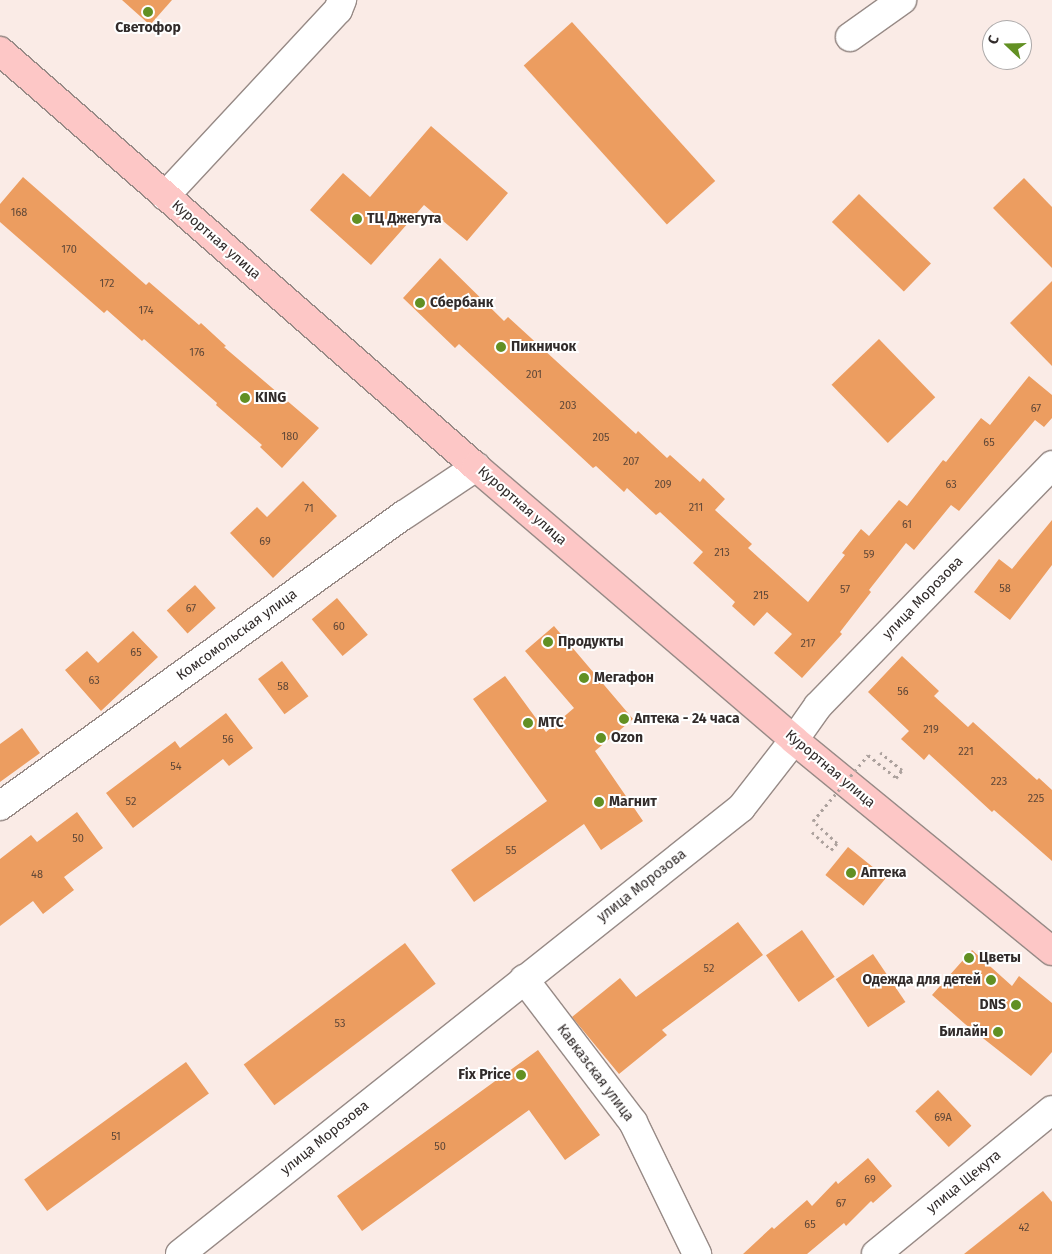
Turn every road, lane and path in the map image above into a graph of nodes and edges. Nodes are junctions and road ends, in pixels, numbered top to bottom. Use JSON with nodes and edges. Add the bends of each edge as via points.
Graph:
{"nodes":[{"id":1,"x":342,"y":0,"type":"edge"},
{"id":2,"x":902,"y":0,"type":"edge"},
{"id":3,"x":850,"y":37,"type":"dead end"},
{"id":4,"x":0,"y":51,"type":"edge"},
{"id":5,"x":164,"y":196,"type":"junction"},
{"id":6,"x":1052,"y":465,"type":"edge"},
{"id":7,"x":476,"y":466,"type":"junction"},
{"id":8,"x":794,"y":740,"type":"junction"},
{"id":9,"x":880,"y":752,"type":"dead end"},
{"id":10,"x":0,"y":806,"type":"edge"},
{"id":11,"x":812,"y":832,"type":"dead end"},
{"id":12,"x":1052,"y":951,"type":"edge"},
{"id":13,"x":524,"y":979,"type":"junction"},
{"id":14,"x":1052,"y":1110,"type":"edge"},
{"id":15,"x":180,"y":1254,"type":"edge"},
{"id":16,"x":697,"y":1254,"type":"edge"},
{"id":17,"x":876,"y":1254,"type":"edge"}],
"edges":[{"from":1,"to":5,"type":"street","via":[[338,10]]},
{"from":2,"to":3,"type":"street"},
{"from":4,"to":5,"type":"main road","name":"Курортная улица"},
{"from":5,"to":7,"type":"main road","name":"Курортная улица"},
{"from":6,"to":8,"type":"street","name":"улица Морозова","via":[[818,706]]},
{"from":7,"to":8,"type":"main road","name":"Курортная улица"},
{"from":7,"to":10,"type":"street","name":"Комсомольская улица","via":[[404,514]]},
{"from":8,"to":12,"type":"main road","name":"Курортная улица"},
{"from":8,"to":13,"type":"street","name":"улица Морозова","via":[[740,808]]},
{"from":9,"to":11,"type":"path","bridge":true,"via":[[902,770],[896,778],[868,755],[813,820],[837,843],[831,850]]},
{"from":13,"to":15,"type":"street","name":"улица Морозова"},
{"from":13,"to":16,"type":"street","name":"Кавказская улица","via":[[633,1122]]},
{"from":14,"to":17,"type":"street","name":"улица Щекута"}]}
